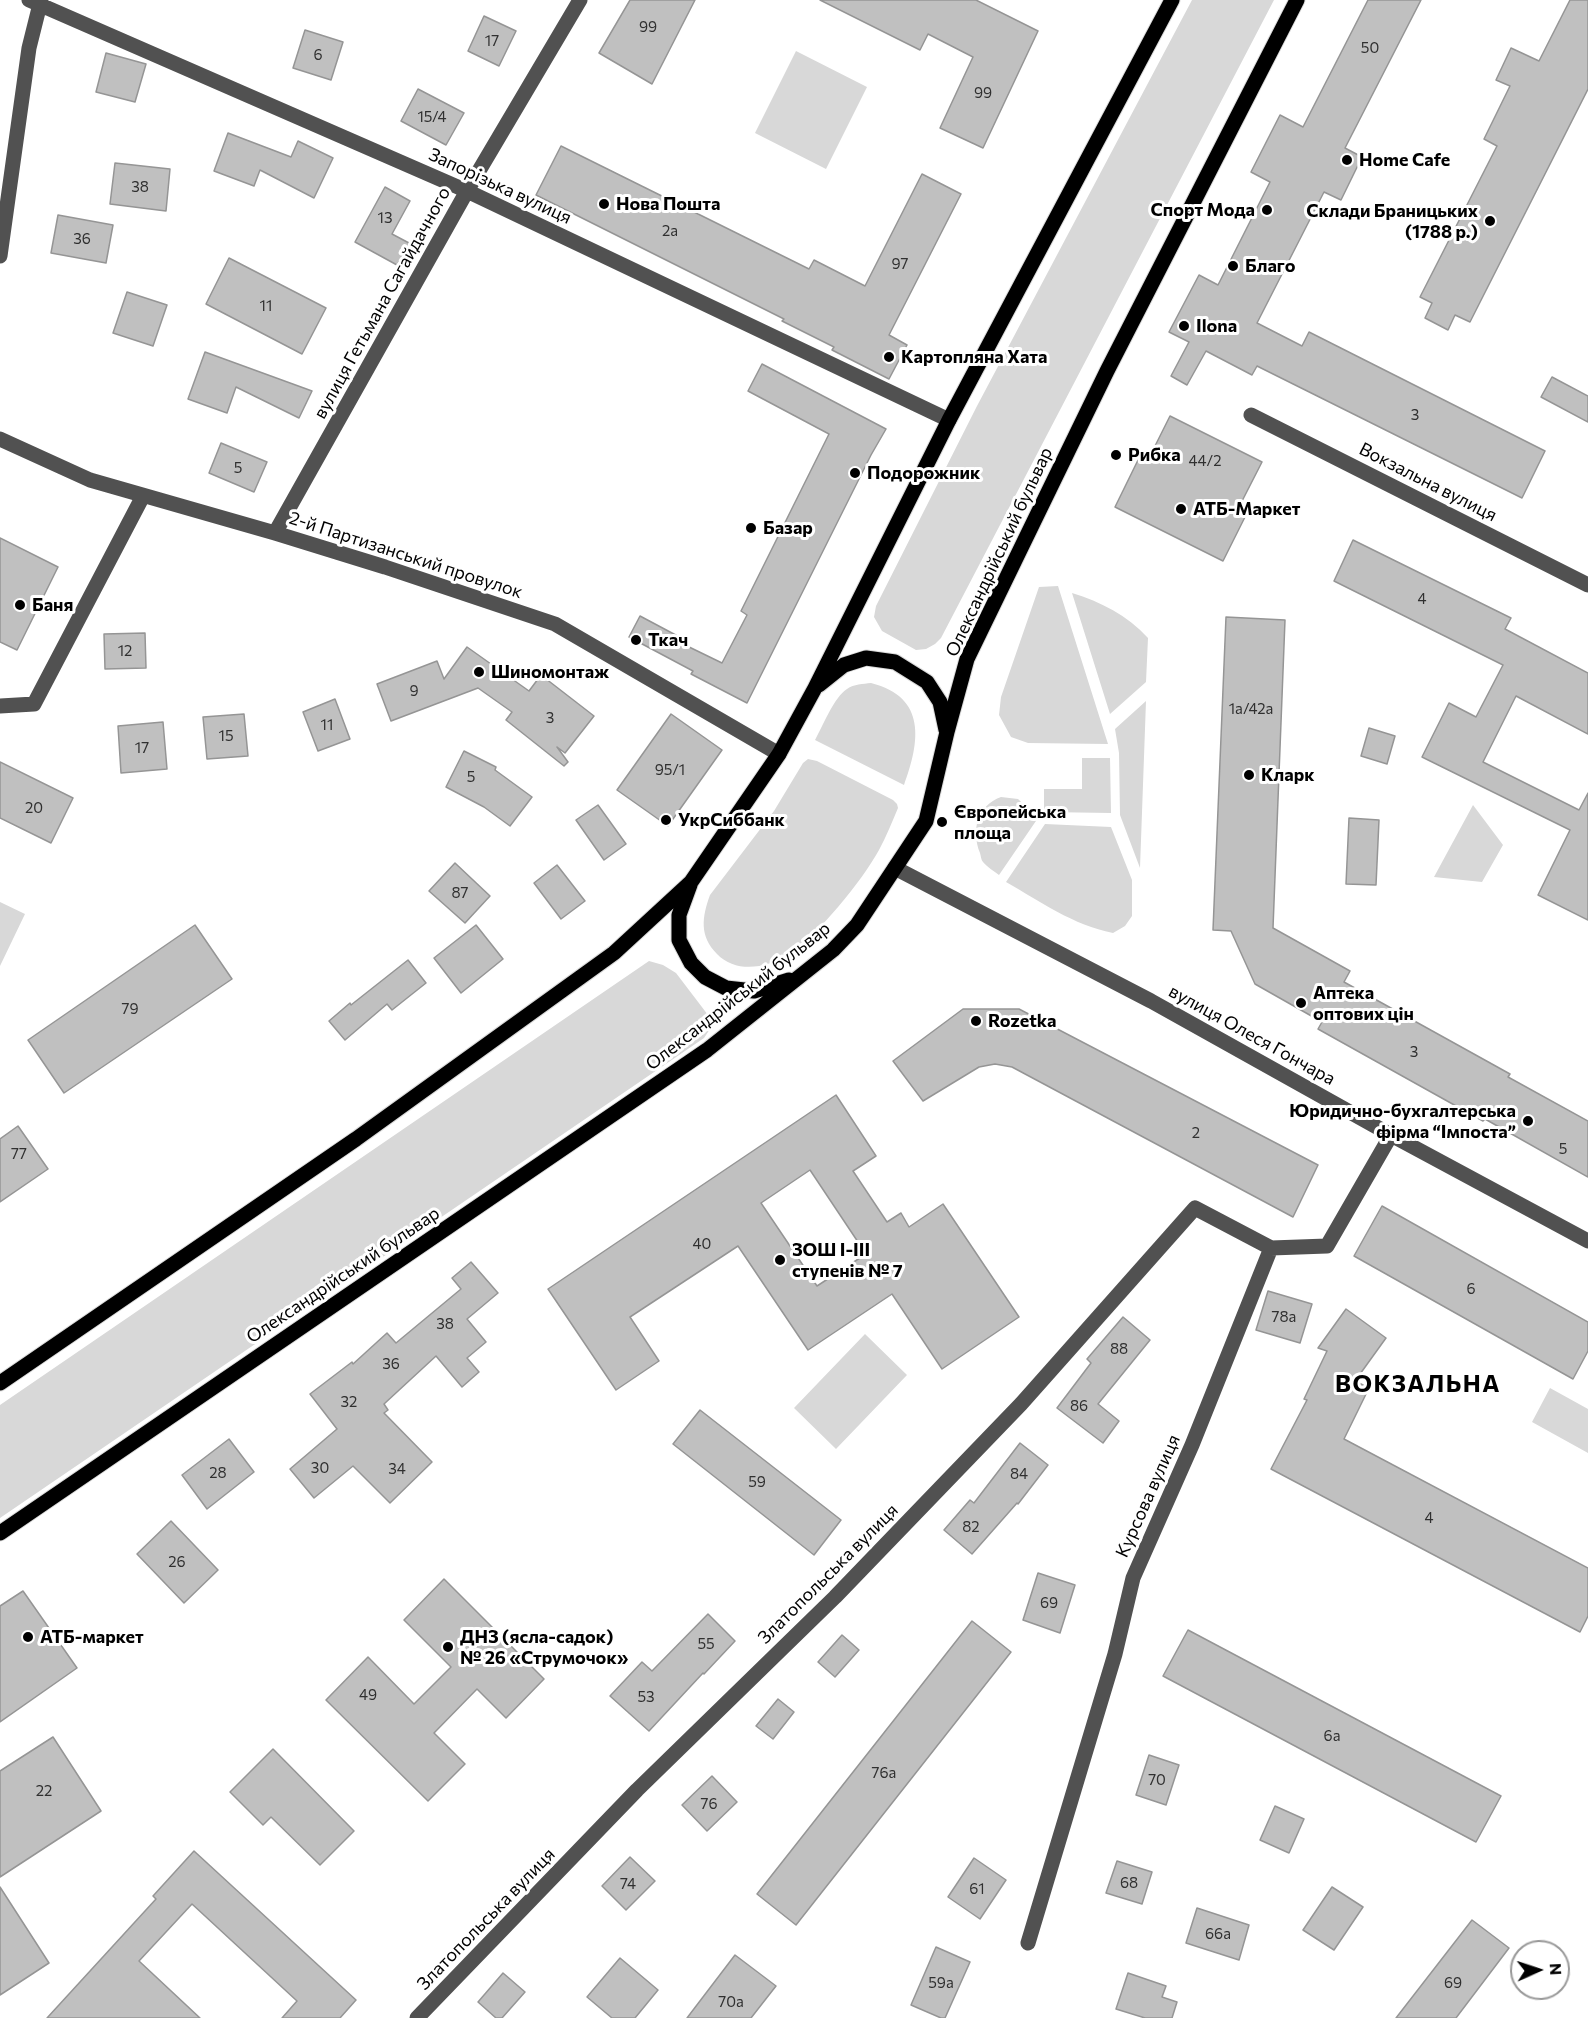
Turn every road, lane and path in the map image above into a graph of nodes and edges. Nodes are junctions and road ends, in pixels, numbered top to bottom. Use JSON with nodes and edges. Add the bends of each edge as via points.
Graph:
{"nodes":[{"id":1,"x":580,"y":0,"type":"edge"},
{"id":2,"x":1172,"y":0,"type":"edge"},
{"id":3,"x":1297,"y":0,"type":"edge"},
{"id":4,"x":36,"y":1,"type":"edge"},
{"id":5,"x":468,"y":191,"type":"junction"},
{"id":6,"x":0,"y":256,"type":"edge"},
{"id":7,"x":1251,"y":415,"type":"dead end"},
{"id":8,"x":949,"y":420,"type":"junction"},
{"id":9,"x":0,"y":439,"type":"edge"},
{"id":10,"x":143,"y":496,"type":"junction"},
{"id":11,"x":275,"y":533,"type":"junction"},
{"id":12,"x":1588,"y":585,"type":"edge"},
{"id":13,"x":815,"y":688,"type":"junction"},
{"id":14,"x":0,"y":706,"type":"edge"},
{"id":15,"x":947,"y":732,"type":"junction"},
{"id":16,"x":779,"y":754,"type":"junction"},
{"id":17,"x":895,"y":868,"type":"junction"},
{"id":18,"x":691,"y":882,"type":"junction"},
{"id":19,"x":798,"y":977,"type":"junction"},
{"id":20,"x":1391,"y":1135,"type":"junction"},
{"id":21,"x":1588,"y":1241,"type":"edge"},
{"id":22,"x":1271,"y":1248,"type":"junction"},
{"id":23,"x":0,"y":1383,"type":"edge"},
{"id":24,"x":0,"y":1533,"type":"edge"},
{"id":25,"x":1028,"y":1943,"type":"dead end"},
{"id":26,"x":417,"y":2018,"type":"edge"}],
"edges":[{"from":1,"to":5,"type":"street","name":"вулиця Гетьмана Сагайдачного"},
{"from":2,"to":8,"type":"main road"},
{"from":3,"to":15,"type":"main road","name":"Олександрійський бульвар","via":[[1022,544],[968,659]]},
{"from":4,"to":5,"type":"street","name":"Запорізька вулиця"},
{"from":4,"to":6,"type":"street"},
{"from":5,"to":8,"type":"street","name":"Запорізька вулиця"},
{"from":5,"to":11,"type":"street","name":"вулиця Гетьмана Сагайдачного"},
{"from":7,"to":12,"type":"street","name":"Вокзальна вулиця"},
{"from":8,"to":13,"type":"main road"},
{"from":9,"to":10,"type":"street","name":"2-й Партизанський провулок","via":[[90,480]]},
{"from":10,"to":11,"type":"street","name":"2-й Партизанський провулок"},
{"from":10,"to":14,"type":"street","via":[[34,704]]},
{"from":11,"to":16,"type":"street","name":"2-й Партизанський провулок","via":[[555,624]]},
{"from":13,"to":15,"type":"main road","via":[[844,664],[866,658],[895,662],[927,682],[940,702]]},
{"from":13,"to":16,"type":"main road"},
{"from":15,"to":17,"type":"main road","name":"Олександрійський бульвар","via":[[926,821]]},
{"from":16,"to":18,"type":"main road"},
{"from":17,"to":19,"type":"main road","name":"Олександрійський бульвар","via":[[857,925]]},
{"from":17,"to":20,"type":"street","name":"вулиця Олеся Гончара","via":[[1151,1001]]},
{"from":18,"to":19,"type":"main road","via":[[679,915],[679,940],[691,963],[705,977],[726,988],[754,992]]},
{"from":18,"to":23,"type":"main road","via":[[614,953],[356,1139]]},
{"from":19,"to":24,"type":"main road","name":"Олександрійський бульвар","via":[[700,1055]]},
{"from":20,"to":21,"type":"street","name":"вулиця Олеся Гончара"},
{"from":20,"to":22,"type":"street","via":[[1327,1246]]},
{"from":22,"to":25,"type":"street","name":"Курсова вулиця","via":[[1192,1445],[1133,1578]]},
{"from":22,"to":26,"type":"street","name":"Златопольська вулиця","via":[[1195,1208],[1012,1412],[835,1597],[638,1790]]}]}
